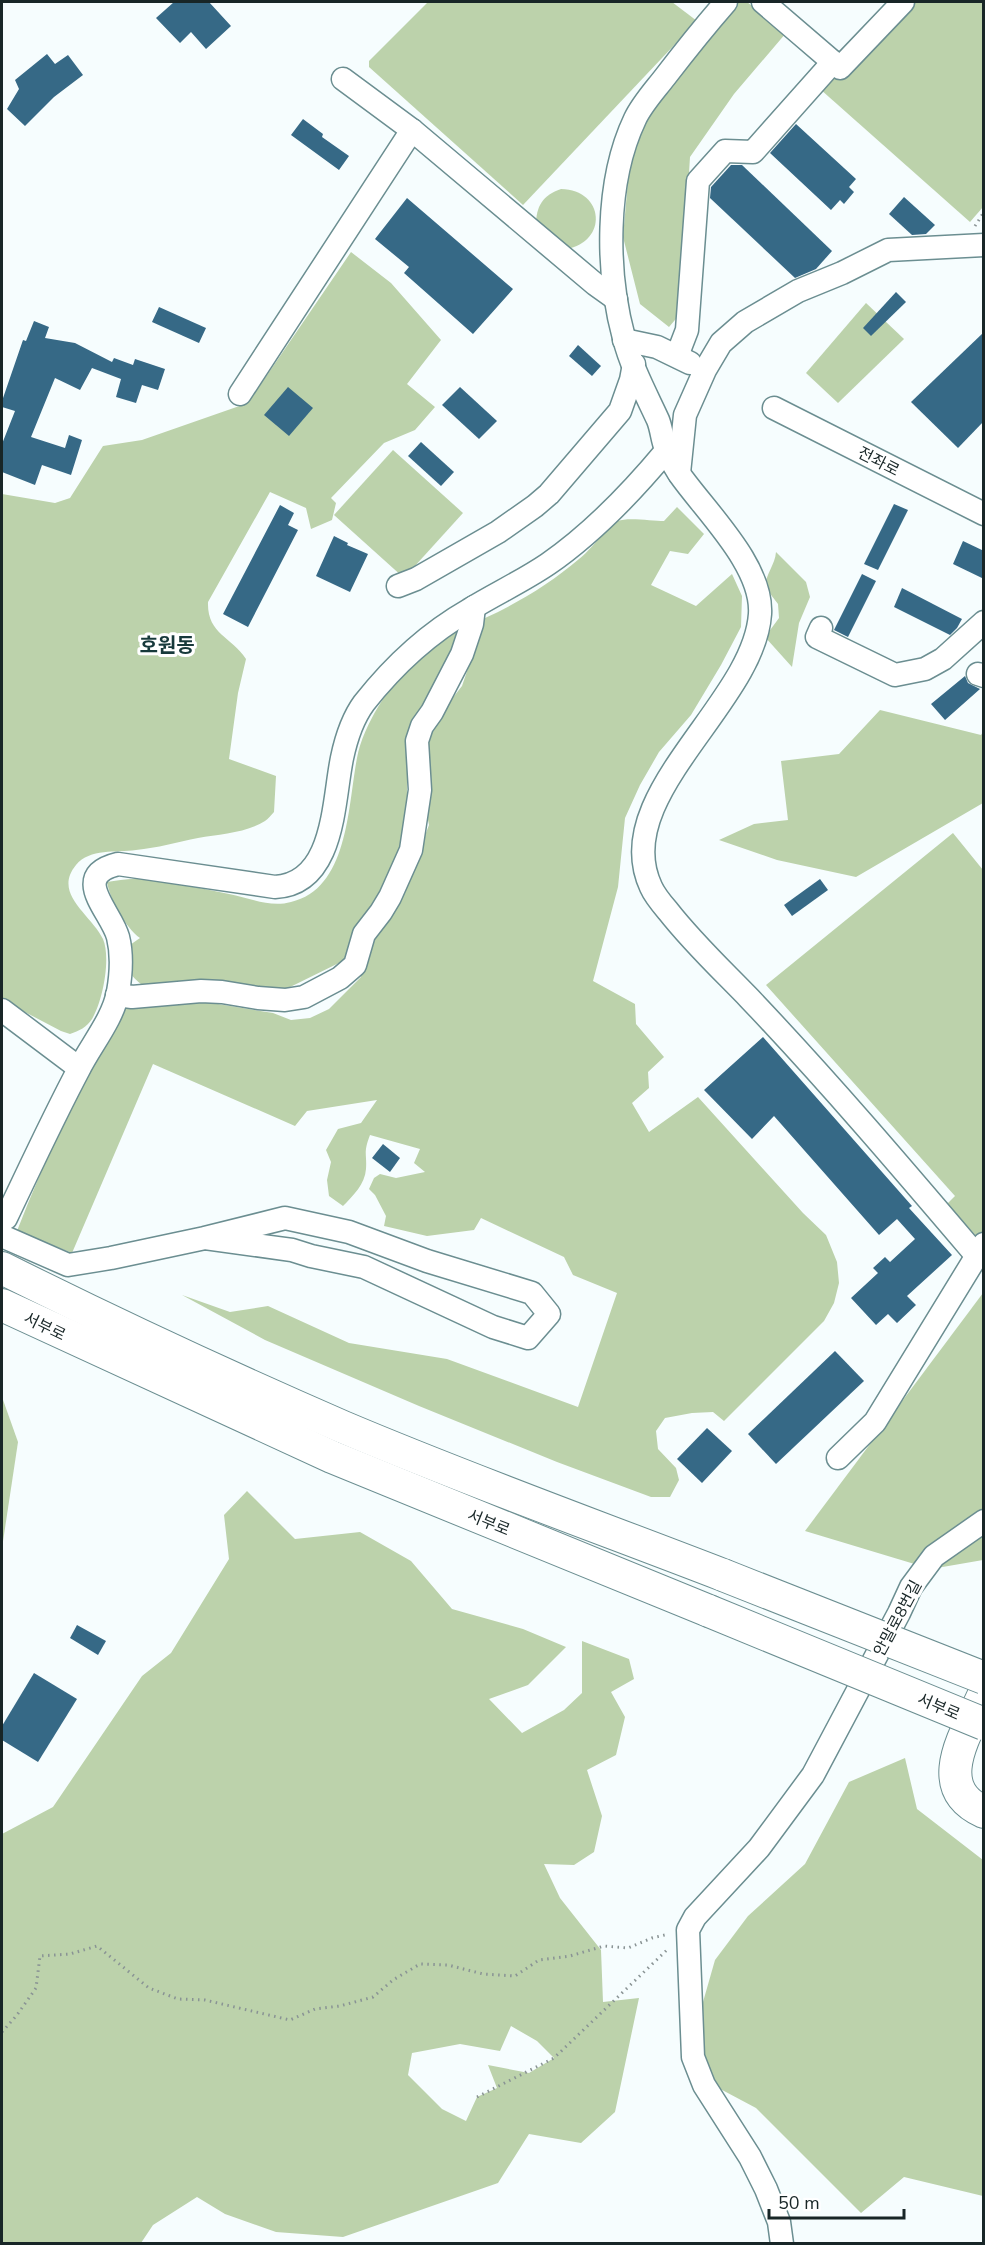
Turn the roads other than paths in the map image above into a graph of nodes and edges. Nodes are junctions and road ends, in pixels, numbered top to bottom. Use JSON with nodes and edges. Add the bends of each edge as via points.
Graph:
{"nodes":[{"id":1,"x":726,"y":2,"type":"edge"},
{"id":2,"x":763,"y":2,"type":"edge"},
{"id":3,"x":903,"y":2,"type":"edge"},
{"id":4,"x":833,"y":62,"type":"junction"},
{"id":5,"x":343,"y":79,"type":"dead end"},
{"id":6,"x":411,"y":130,"type":"junction"},
{"id":7,"x":984,"y":245,"type":"edge"},
{"id":8,"x":616,"y":299,"type":"junction"},
{"id":9,"x":624,"y":340,"type":"junction"},
{"id":10,"x":678,"y":356,"type":"junction"},
{"id":11,"x":634,"y":364,"type":"junction"},
{"id":12,"x":705,"y":370,"type":"junction"},
{"id":13,"x":240,"y":394,"type":"dead end"},
{"id":14,"x":774,"y":408,"type":"dead end"},
{"id":15,"x":666,"y":451,"type":"junction"},
{"id":16,"x":679,"y":473,"type":"junction"},
{"id":17,"x":984,"y":514,"type":"edge"},
{"id":18,"x":398,"y":586,"type":"dead end"},
{"id":19,"x":474,"y":607,"type":"junction"},
{"id":20,"x":984,"y":622,"type":"edge"},
{"id":21,"x":821,"y":628,"type":"dead end"},
{"id":22,"x":117,"y":995,"type":"junction"},
{"id":23,"x":2,"y":1010,"type":"edge"},
{"id":24,"x":79,"y":1068,"type":"junction"},
{"id":25,"x":4,"y":1227,"type":"edge"},
{"id":26,"x":205,"y":1238,"type":"junction"},
{"id":27,"x":980,"y":1250,"type":"edge"},
{"id":28,"x":2,"y":1268,"type":"edge"},
{"id":29,"x":2,"y":1305,"type":"edge"},
{"id":30,"x":838,"y":1458,"type":"dead end"},
{"id":31,"x":984,"y":1521,"type":"edge"},
{"id":32,"x":984,"y":1678,"type":"edge"},
{"id":33,"x":984,"y":1694,"type":"edge"},
{"id":34,"x":984,"y":1724,"type":"edge"},
{"id":35,"x":984,"y":1812,"type":"edge"},
{"id":36,"x":783,"y":2244,"type":"edge"}],
"edges":[{"from":1,"to":8,"type":"street","via":[[637,114],[626,139],[614,203],[611,254]]},
{"from":2,"to":4,"type":"street"},
{"from":3,"to":4,"type":"street","via":[[840,68]]},
{"from":4,"to":10,"type":"street","via":[[753,152],[725,151],[698,181],[687,330]]},
{"from":5,"to":6,"type":"street"},
{"from":6,"to":8,"type":"street"},
{"from":6,"to":13,"type":"street"},
{"from":7,"to":12,"type":"street","via":[[888,250],[798,291],[745,322],[722,343]]},
{"from":8,"to":9,"type":"street"},
{"from":9,"to":10,"type":"street"},
{"from":9,"to":11,"type":"street"},
{"from":10,"to":12,"type":"street"},
{"from":11,"to":15,"type":"street","via":[[661,428]]},
{"from":11,"to":18,"type":"street","via":[[620,411],[549,494],[498,532]]},
{"from":12,"to":16,"type":"street","via":[[685,415]]},
{"from":14,"to":17,"type":"street","name":"전좌로"},
{"from":15,"to":16,"type":"street"},
{"from":15,"to":19,"type":"street","via":[[636,488],[548,565]]},
{"from":16,"to":27,"type":"street","via":[[744,559],[758,588],[760,614],[750,651],[736,681],[668,777],[651,814],[644,852],[650,886],[689,938]]},
{"from":19,"to":22,"type":"street","via":[[462,654],[417,741],[420,790],[411,850],[386,905],[364,934],[355,965],[323,989],[285,1000],[201,991]]},
{"from":19,"to":22,"type":"street","via":[[413,649],[361,708],[342,757],[329,834],[307,875],[288,886],[275,887],[118,864],[96,878],[97,896],[117,934],[120,949]]},
{"from":20,"to":21,"type":"street","via":[[943,659],[926,669],[895,675],[817,637]]},
{"from":22,"to":24,"type":"street"},
{"from":23,"to":24,"type":"street"},
{"from":24,"to":25,"type":"street"},
{"from":25,"to":26,"type":"street","via":[[68,1265]]},
{"from":26,"to":26,"type":"street","via":[[292,1250],[364,1267],[493,1327],[528,1338],[549,1314],[532,1293],[328,1227],[285,1218]]},
{"from":27,"to":30,"type":"street","via":[[875,1422]]},
{"from":28,"to":32,"type":"highway","name":"서부로","bridge":true,"via":[[343,1427]]},
{"from":29,"to":34,"type":"highway","name":"서부로","bridge":true,"via":[[332,1457]]},
{"from":31,"to":36,"type":"street","name":"안말로8번길","via":[[934,1556],[911,1587],[813,1775],[759,1848],[695,1917],[688,1930],[693,2057],[704,2085],[762,2181],[779,2222]]},
{"from":33,"to":35,"type":"highway","via":[[954,1773],[963,1799]]}]}
